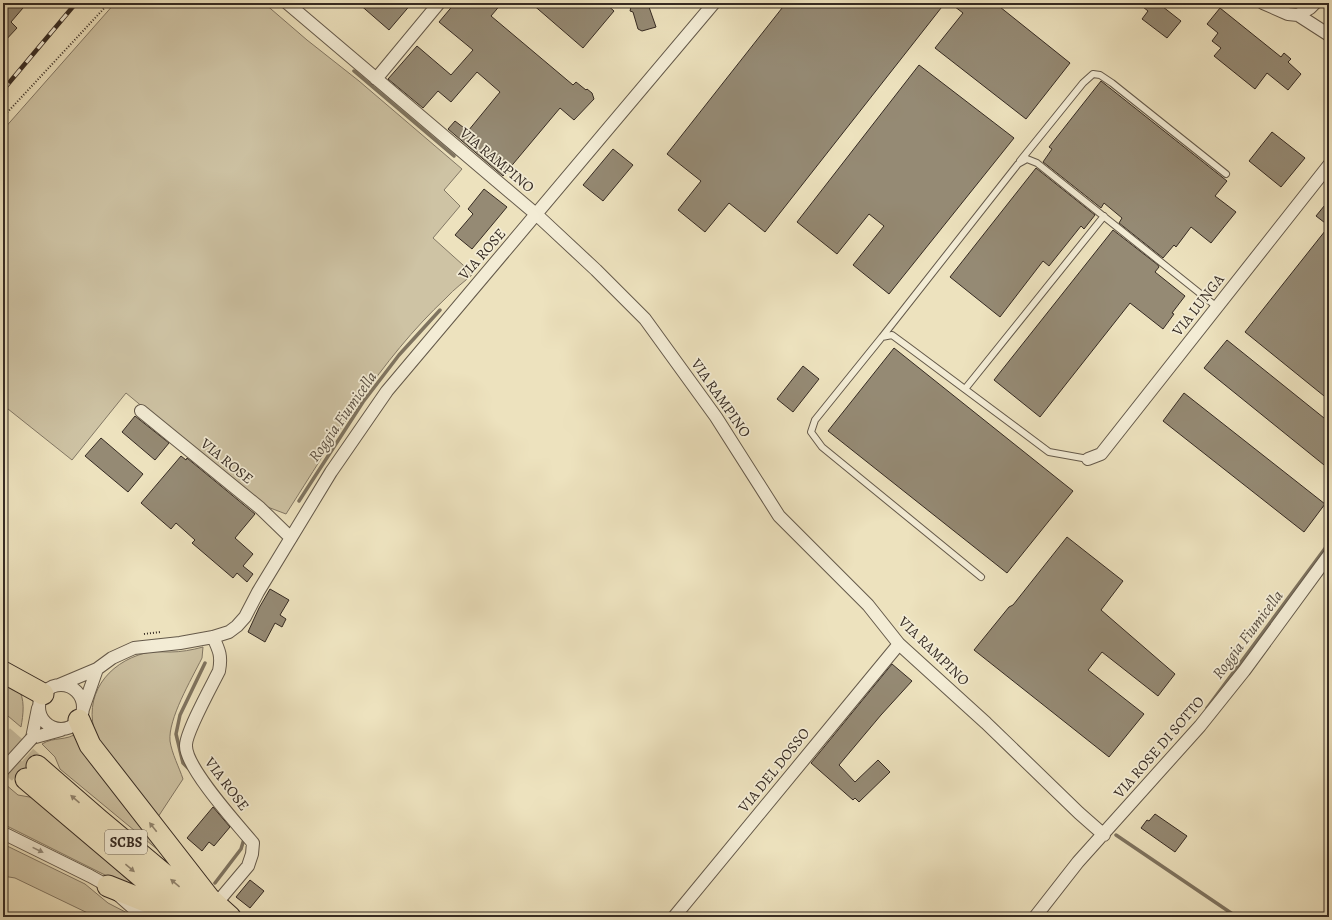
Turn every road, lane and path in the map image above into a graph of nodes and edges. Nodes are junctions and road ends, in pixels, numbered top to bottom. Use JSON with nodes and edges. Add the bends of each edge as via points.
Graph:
{"nodes":[{"id":1,"x":109,"y":3,"type":"edge"},
{"id":2,"x":287,"y":3,"type":"edge"},
{"id":3,"x":439,"y":3,"type":"edge"},
{"id":4,"x":714,"y":3,"type":"edge"},
{"id":5,"x":1263,"y":3,"type":"edge"},
{"id":6,"x":1315,"y":3,"type":"edge"},
{"id":7,"x":1298,"y":15,"type":"junction"},
{"id":8,"x":1329,"y":35,"type":"edge"},
{"id":9,"x":376,"y":79,"type":"junction"},
{"id":10,"x":3,"y":117,"type":"edge"},
{"id":11,"x":1018,"y":164,"type":"junction"},
{"id":12,"x":1329,"y":165,"type":"edge"},
{"id":13,"x":1226,"y":174,"type":"dead end"},
{"id":14,"x":537,"y":215,"type":"junction"},
{"id":15,"x":1104,"y":216,"type":"junction"},
{"id":16,"x":1217,"y":307,"type":"junction"},
{"id":17,"x":882,"y":336,"type":"junction"},
{"id":18,"x":966,"y":389,"type":"junction"},
{"id":19,"x":141,"y":411,"type":"dead end"},
{"id":20,"x":1088,"y":459,"type":"joint"},
{"id":21,"x":290,"y":538,"type":"junction"},
{"id":22,"x":1329,"y":555,"type":"edge"},
{"id":23,"x":981,"y":577,"type":"dead end"},
{"id":24,"x":213,"y":637,"type":"junction"},
{"id":25,"x":899,"y":644,"type":"junction"},
{"id":26,"x":97,"y":669,"type":"junction"},
{"id":27,"x":3,"y":672,"type":"edge"},
{"id":28,"x":47,"y":694,"type":"junction"},
{"id":29,"x":75,"y":720,"type":"junction"},
{"id":30,"x":32,"y":738,"type":"junction"},
{"id":31,"x":3,"y":770,"type":"edge"},
{"id":32,"x":3,"y":833,"type":"edge"},
{"id":33,"x":1104,"y":835,"type":"junction"},
{"id":34,"x":108,"y":886,"type":"junction"},
{"id":35,"x":218,"y":908,"type":"edge"},
{"id":36,"x":151,"y":917,"type":"edge"},
{"id":37,"x":174,"y":917,"type":"edge"},
{"id":38,"x":189,"y":917,"type":"edge"},
{"id":39,"x":230,"y":917,"type":"edge"},
{"id":40,"x":674,"y":917,"type":"edge"},
{"id":41,"x":1035,"y":917,"type":"edge"}],
"edges":[{"from":1,"to":10,"type":"path"},
{"from":2,"to":9,"type":"street","name":"VIA RAMPINO"},
{"from":3,"to":9,"type":"street"},
{"from":4,"to":14,"type":"street","name":"VIA ROSE"},
{"from":5,"to":7,"type":"street","via":[[1288,14]]},
{"from":6,"to":7,"type":"street"},
{"from":7,"to":8,"type":"street"},
{"from":9,"to":14,"type":"street","name":"VIA RAMPINO"},
{"from":11,"to":13,"type":"lane","via":[[1093,74],[1100,75],[1112,84]]},
{"from":11,"to":15,"type":"lane","via":[[1027,159],[1037,163]]},
{"from":11,"to":17,"type":"lane"},
{"from":12,"to":16,"type":"street","name":"VIA LUNGA"},
{"from":14,"to":21,"type":"street","name":"VIA ROSE","via":[[387,391],[331,472]]},
{"from":14,"to":25,"type":"street","name":"VIA RAMPINO","via":[[644,319],[716,417],[779,516],[868,605]]},
{"from":15,"to":16,"type":"lane"},
{"from":15,"to":18,"type":"lane"},
{"from":16,"to":20,"type":"street","name":"VIA LUNGA","via":[[1101,454]]},
{"from":17,"to":18,"type":"lane","via":[[892,335]]},
{"from":17,"to":23,"type":"lane","via":[[815,420],[811,432],[822,447]]},
{"from":18,"to":20,"type":"lane","via":[[1049,452]]},
{"from":19,"to":21,"type":"street","name":"VIA ROSE","via":[[260,508]]},
{"from":21,"to":24,"type":"street","name":"VIA ROSE","via":[[244,617],[229,632]]},
{"from":22,"to":33,"type":"street","name":"VIA ROSE DI SOTTO","via":[[1244,671],[1200,726]]},
{"from":24,"to":26,"type":"street","name":"VIA ROSE","via":[[134,648],[112,658]]},
{"from":24,"to":35,"type":"street","name":"VIA ROSE","via":[[220,651],[219,671],[185,745],[196,772],[253,843],[248,866]]},
{"from":25,"to":33,"type":"street","name":"VIA RAMPINO"},
{"from":25,"to":40,"type":"street","name":"VIA DEL DOSSO"},
{"from":26,"to":28,"type":"street","name":"VIA ROSE"},
{"from":26,"to":29,"type":"street"},
{"from":27,"to":28,"type":"highway"},
{"from":28,"to":29,"type":"street","via":[[67,686],[74,690],[82,703]]},
{"from":28,"to":29,"type":"street","via":[[39,711],[47,725],[54,729]]},
{"from":28,"to":30,"type":"street"},
{"from":29,"to":30,"type":"street"},
{"from":39,"to":29,"type":"highway","one_way":true,"via":[[204,892],[90,745]]},
{"from":30,"to":31,"type":"street","bridge":true},
{"from":32,"to":34,"type":"street","one_way":true},
{"from":33,"to":41,"type":"street","name":"VIA ROSE DI SOTTO","via":[[1078,862]]},
{"from":34,"to":36,"type":"street","via":[[134,908]]},
{"from":34,"to":37,"type":"highway","via":[[153,904]]},
{"from":35,"to":38,"type":"highway","number":"SCBS","one_way":true,"via":[[32,773]]}]}
